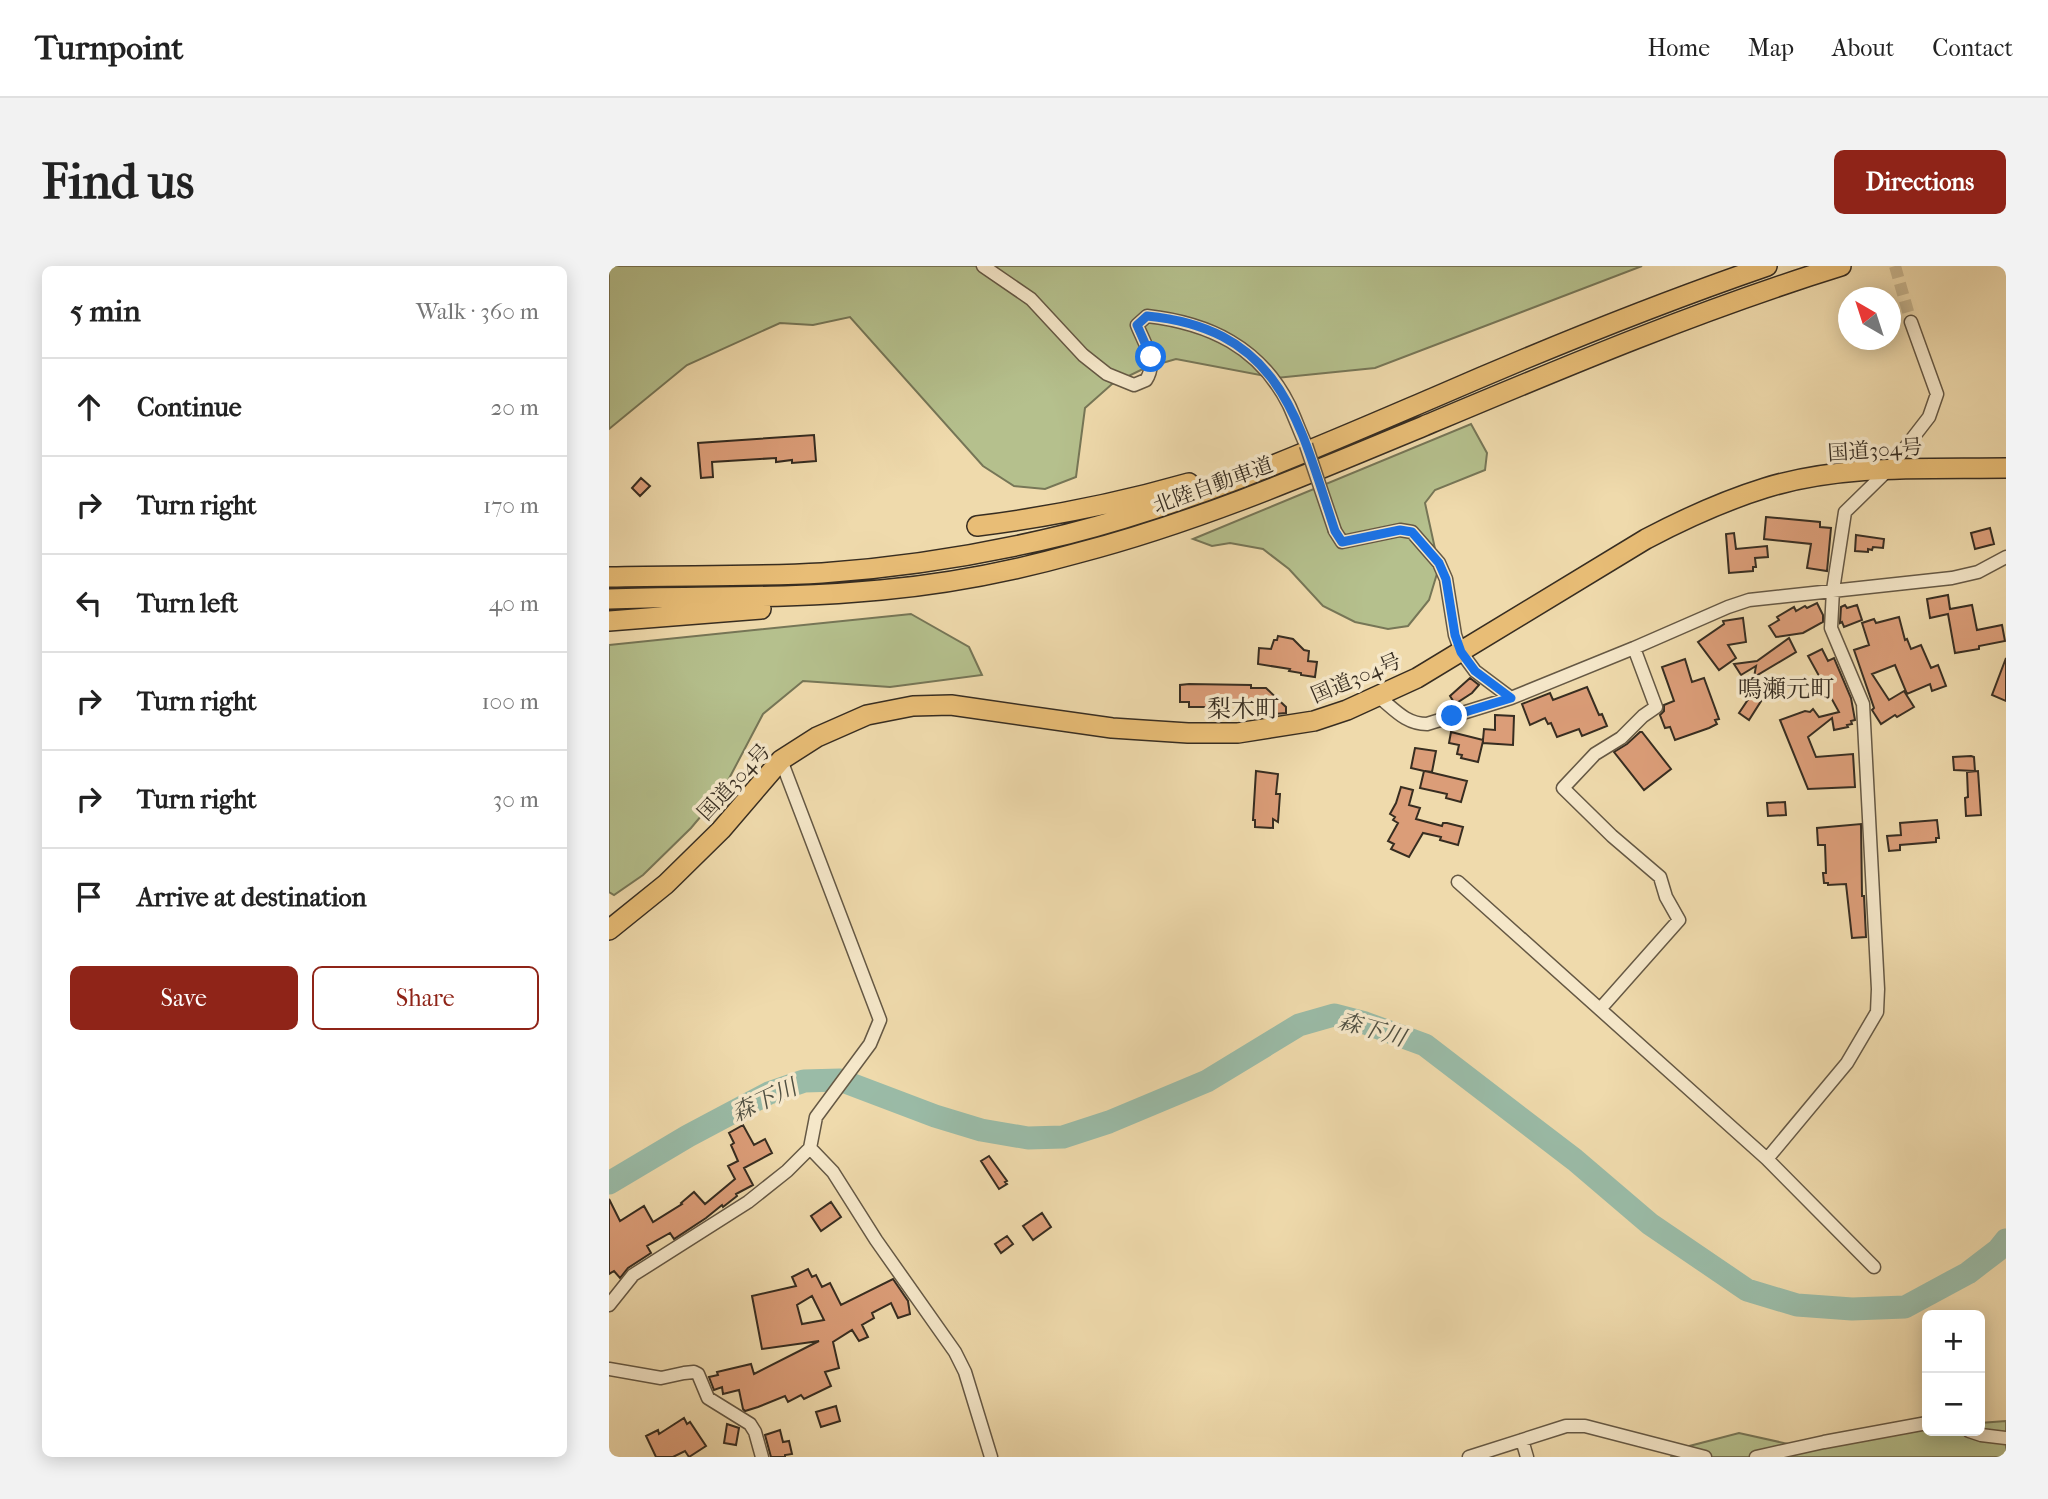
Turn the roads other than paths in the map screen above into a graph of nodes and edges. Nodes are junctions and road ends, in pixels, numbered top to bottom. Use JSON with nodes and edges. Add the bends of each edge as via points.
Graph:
{"nodes":[{"id":1,"x":983,"y":266,"type":"edge"},
{"id":2,"x":1767,"y":266,"type":"edge"},
{"id":3,"x":1841,"y":266,"type":"edge"},
{"id":4,"x":1911,"y":322,"type":"tunnel mouth"},
{"id":5,"x":1433,"y":398,"type":"junction"},
{"id":6,"x":2006,"y":468,"type":"edge"},
{"id":7,"x":1888,"y":470,"type":"junction"},
{"id":8,"x":977,"y":526,"type":"dead end"},
{"id":9,"x":2006,"y":557,"type":"edge"},
{"id":10,"x":609,"y":577,"type":"edge"},
{"id":11,"x":883,"y":590,"type":"junction"},
{"id":12,"x":1833,"y":590,"type":"junction"},
{"id":13,"x":609,"y":599,"type":"edge"},
{"id":14,"x":609,"y":621,"type":"edge"},
{"id":15,"x":1634,"y":648,"type":"junction"},
{"id":16,"x":1461,"y":652,"type":"junction"},
{"id":17,"x":1379,"y":697,"type":"junction"},
{"id":18,"x":1511,"y":698,"type":"junction"},
{"id":19,"x":781,"y":760,"type":"junction"},
{"id":20,"x":1458,"y":882,"type":"dead end"},
{"id":21,"x":609,"y":929,"type":"edge"},
{"id":22,"x":1601,"y":1008,"type":"junction"},
{"id":23,"x":810,"y":1148,"type":"junction"},
{"id":24,"x":1767,"y":1158,"type":"junction"},
{"id":25,"x":1874,"y":1267,"type":"dead end"},
{"id":26,"x":609,"y":1305,"type":"edge"},
{"id":27,"x":609,"y":1369,"type":"edge"},
{"id":28,"x":1922,"y":1424,"type":"edge"},
{"id":29,"x":1985,"y":1435,"type":"edge"},
{"id":30,"x":2006,"y":1438,"type":"edge"},
{"id":31,"x":1522,"y":1440,"type":"junction"},
{"id":32,"x":762,"y":1457,"type":"edge"},
{"id":33,"x":991,"y":1457,"type":"edge"},
{"id":34,"x":1469,"y":1457,"type":"edge"},
{"id":35,"x":1527,"y":1457,"type":"edge"},
{"id":36,"x":1705,"y":1457,"type":"edge"},
{"id":37,"x":1756,"y":1457,"type":"edge"}],
"edges":[{"from":1,"to":16,"type":"street","bridge":true,"via":[[1031,299],[1107,374],[1134,385],[1146,380],[1151,366],[1137,325],[1147,316],[1175,319],[1211,332],[1253,356],[1289,404],[1342,542],[1400,530],[1412,532],[1439,563],[1446,579]]},
{"from":2,"to":5,"type":"highway","name":"北陸自動車道","via":[[1628,316]]},
{"from":3,"to":11,"type":"highway","name":"北陸自動車道","via":[[1672,324],[1333,464],[1152,532],[1005,570]]},
{"from":4,"to":7,"type":"street","via":[[1937,394],[1929,417]]},
{"from":5,"to":8,"type":"highway","via":[[1261,462],[1144,496],[1038,519]]},
{"from":5,"to":10,"type":"highway","name":"北陸自動車道","via":[[1216,487],[1144,512],[1000,549],[938,561],[822,573]]},
{"from":6,"to":7,"type":"highway","name":"国道304号"},
{"from":7,"to":12,"type":"street","via":[[1845,512]]},
{"from":7,"to":16,"type":"highway","name":"国道304号","via":[[1826,475],[1766,487],[1682,520]]},
{"from":9,"to":12,"type":"street","via":[[1978,572],[1952,578]]},
{"from":11,"to":13,"type":"highway","name":"北陸自動車道"},
{"from":11,"to":14,"type":"highway","via":[[759,609]]},
{"from":12,"to":15,"type":"street","via":[[1749,600]]},
{"from":12,"to":24,"type":"street","via":[[1831,628],[1863,704],[1877,1012],[1847,1063]]},
{"from":15,"to":18,"type":"street"},
{"from":15,"to":22,"type":"street","via":[[1656,707],[1595,754],[1563,788],[1661,877],[1665,897],[1679,920]]},
{"from":16,"to":17,"type":"highway","name":"国道304号"},
{"from":16,"to":18,"type":"street","via":[[1475,671]]},
{"from":17,"to":18,"type":"street","via":[[1417,724]]},
{"from":17,"to":19,"type":"highway","name":"国道304号","via":[[1314,721],[1238,733],[1112,728],[951,705],[913,706],[867,715],[817,737]]},
{"from":19,"to":21,"type":"highway","name":"国道304号","via":[[721,830],[666,884]]},
{"from":19,"to":23,"type":"street","via":[[880,1020],[870,1044],[817,1117]]},
{"from":20,"to":22,"type":"street"},
{"from":22,"to":24,"type":"street"},
{"from":23,"to":26,"type":"street","via":[[748,1202],[633,1275]]},
{"from":23,"to":33,"type":"street","via":[[833,1172],[955,1352]]},
{"from":24,"to":25,"type":"street"},
{"from":27,"to":32,"type":"street","via":[[660,1378],[698,1374],[708,1398],[750,1424]]},
{"from":28,"to":37,"type":"street"},
{"from":29,"to":30,"type":"street"},
{"from":31,"to":34,"type":"street"},
{"from":31,"to":35,"type":"street"},
{"from":31,"to":36,"type":"street","via":[[1566,1426],[1585,1426]]}]}
